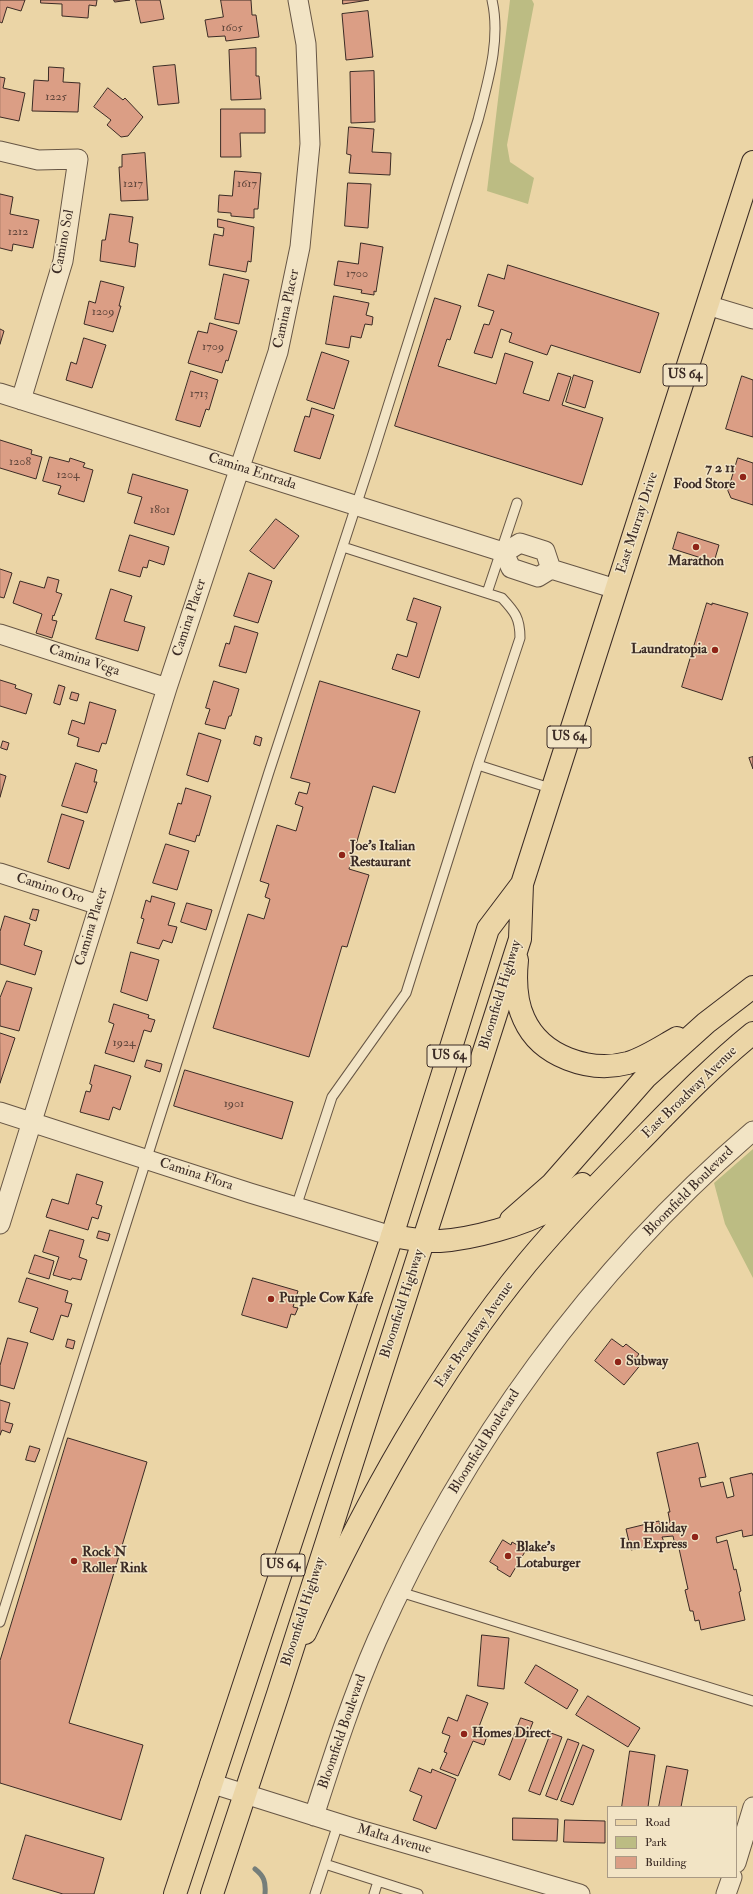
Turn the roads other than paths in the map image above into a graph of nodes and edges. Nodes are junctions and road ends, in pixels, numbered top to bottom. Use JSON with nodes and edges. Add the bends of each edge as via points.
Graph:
{"nodes":[{"id":1,"x":298,"y":0,"type":"edge"},
{"id":2,"x":492,"y":0,"type":"edge"},
{"id":3,"x":0,"y":151,"type":"edge"},
{"id":4,"x":753,"y":162,"type":"edge"},
{"id":5,"x":707,"y":305,"type":"junction"},
{"id":6,"x":753,"y":319,"type":"edge"},
{"id":7,"x":0,"y":394,"type":"edge"},
{"id":8,"x":21,"y":400,"type":"junction"},
{"id":9,"x":239,"y":468,"type":"junction"},
{"id":10,"x":517,"y":503,"type":"dead end"},
{"id":11,"x":357,"y":506,"type":"junction"},
{"id":12,"x":343,"y":547,"type":"junction"},
{"id":13,"x":502,"y":552,"type":"junction"},
{"id":14,"x":551,"y":569,"type":"junction"},
{"id":15,"x":616,"y":589,"type":"junction"},
{"id":16,"x":487,"y":594,"type":"junction"},
{"id":17,"x":0,"y":634,"type":"edge"},
{"id":18,"x":167,"y":688,"type":"junction"},
{"id":19,"x":478,"y":765,"type":"junction"},
{"id":20,"x":553,"y":789,"type":"junction"},
{"id":21,"x":0,"y":873,"type":"edge"},
{"id":22,"x":522,"y":884,"type":"junction"},
{"id":23,"x":99,"y":905,"type":"junction"},
{"id":24,"x":520,"y":939,"type":"junction"},
{"id":25,"x":753,"y":987,"type":"edge"},
{"id":26,"x":706,"y":1023,"type":"junction"},
{"id":27,"x":753,"y":1033,"type":"edge"},
{"id":28,"x":714,"y":1066,"type":"junction"},
{"id":29,"x":0,"y":1112,"type":"edge"},
{"id":30,"x":32,"y":1122,"type":"junction"},
{"id":31,"x":753,"y":1131,"type":"edge"},
{"id":32,"x":148,"y":1160,"type":"junction"},
{"id":33,"x":296,"y":1207,"type":"junction"},
{"id":34,"x":0,"y":1224,"type":"edge"},
{"id":35,"x":503,"y":1228,"type":"junction"},
{"id":36,"x":392,"y":1236,"type":"junction"},
{"id":37,"x":423,"y":1240,"type":"junction"},
{"id":38,"x":400,"y":1592,"type":"junction"},
{"id":39,"x":0,"y":1622,"type":"edge"},
{"id":40,"x":278,"y":1694,"type":"junction"},
{"id":41,"x":753,"y":1701,"type":"edge"},
{"id":42,"x":210,"y":1783,"type":"junction"},
{"id":43,"x":244,"y":1794,"type":"junction"},
{"id":44,"x":753,"y":1807,"type":"edge"},
{"id":45,"x":314,"y":1816,"type":"junction"},
{"id":46,"x":338,"y":1824,"type":"junction"},
{"id":47,"x":737,"y":1860,"type":"edge"},
{"id":48,"x":325,"y":1864,"type":"junction"},
{"id":49,"x":732,"y":1878,"type":"edge"},
{"id":50,"x":378,"y":1881,"type":"junction"},
{"id":51,"x":560,"y":1891,"type":"edge"},
{"id":52,"x":175,"y":1894,"type":"edge"},
{"id":53,"x":212,"y":1894,"type":"edge"},
{"id":54,"x":315,"y":1894,"type":"edge"},
{"id":55,"x":374,"y":1894,"type":"edge"},
{"id":56,"x":418,"y":1894,"type":"edge"},
{"id":57,"x":580,"y":1894,"type":"edge"},
{"id":58,"x":726,"y":1894,"type":"edge"}],
"edges":[{"from":1,"to":9,"type":"street","name":"Camina Placer","via":[[306,44],[310,144],[300,248],[278,352]]},
{"from":2,"to":11,"type":"lane","via":[[495,14],[491,69],[478,120]]},
{"from":3,"to":8,"type":"street","name":"Camino Sol","via":[[38,160],[78,159],[63,261]]},
{"from":4,"to":5,"type":"main road","name":"East Murray Drive","number":"US 64"},
{"from":5,"to":6,"type":"street"},
{"from":5,"to":15,"type":"main road","name":"East Murray Drive","number":"US 64"},
{"from":7,"to":8,"type":"street","name":"Camina Entrada"},
{"from":8,"to":9,"type":"street","name":"Camina Entrada"},
{"from":9,"to":11,"type":"street","name":"Camina Entrada"},
{"from":9,"to":18,"type":"street","name":"Camina Placer"},
{"from":10,"to":13,"type":"lane"},
{"from":11,"to":12,"type":"lane"},
{"from":11,"to":13,"type":"street","name":"Camina Entrada"},
{"from":12,"to":16,"type":"lane"},
{"from":12,"to":32,"type":"lane","via":[[269,772]]},
{"from":13,"to":14,"type":"street","via":[[511,568],[538,577]]},
{"from":13,"to":14,"type":"street","via":[[520,543],[545,551]]},
{"from":13,"to":16,"type":"lane"},
{"from":14,"to":15,"type":"street"},
{"from":15,"to":20,"type":"main road","name":"East Murray Drive","number":"US 64"},
{"from":16,"to":19,"type":"lane","via":[[502,598],[514,611],[520,624],[520,638]]},
{"from":17,"to":18,"type":"street","name":"Camina Vega"},
{"from":18,"to":23,"type":"street","name":"Camina Placer"},
{"from":19,"to":20,"type":"lane"},
{"from":19,"to":33,"type":"lane","via":[[406,993],[332,1097]]},
{"from":20,"to":22,"type":"main road","name":"East Murray Drive","number":"US 64"},
{"from":21,"to":23,"type":"street","name":"Camino Oro"},
{"from":22,"to":24,"type":"main road","name":"Bloomfield Highway","number":"US 64"},
{"from":22,"to":36,"type":"main road","number":"US 64","via":[[488,929]]},
{"from":23,"to":30,"type":"street","name":"Camina Placer"},
{"from":24,"to":26,"type":"main road","via":[[515,983],[524,1020],[545,1045],[568,1060],[612,1066],[628,1062],[647,1055]]},
{"from":24,"to":37,"type":"main road","name":"Bloomfield Highway","number":"US 64"},
{"from":25,"to":26,"type":"main road"},
{"from":26,"to":35,"type":"main road","via":[[646,1077],[552,1184]]},
{"from":27,"to":28,"type":"main road","name":"East Broadway Avenue"},
{"from":28,"to":35,"type":"main road","via":[[626,1141],[588,1179],[560,1202],[531,1219]]},
{"from":28,"to":40,"type":"main road","name":"East Broadway Avenue","via":[[559,1226],[473,1334],[384,1477],[330,1581]]},
{"from":29,"to":30,"type":"street","name":"Camina Flora"},
{"from":30,"to":32,"type":"street","name":"Camina Flora"},
{"from":30,"to":34,"type":"street","name":"Camina Placer"},
{"from":31,"to":38,"type":"street","name":"Bloomfield Boulevard","via":[[660,1219],[605,1279],[552,1343],[469,1464],[431,1530]]},
{"from":32,"to":33,"type":"street","name":"Camina Flora"},
{"from":32,"to":39,"type":"lane"},
{"from":33,"to":36,"type":"street","name":"Camina Flora"},
{"from":35,"to":37,"type":"main road","via":[[440,1241]]},
{"from":36,"to":37,"type":"main road"},
{"from":36,"to":42,"type":"main road","number":"US 64"},
{"from":37,"to":40,"type":"main road","name":"Bloomfield Highway","number":"US 64"},
{"from":38,"to":41,"type":"lane"},
{"from":38,"to":45,"type":"street","name":"Bloomfield Boulevard","via":[[352,1703]]},
{"from":40,"to":43,"type":"main road","name":"Bloomfield Highway","number":"US 64"},
{"from":42,"to":43,"type":"street","name":"Malta Avenue"},
{"from":42,"to":52,"type":"main road","number":"US 64"},
{"from":43,"to":45,"type":"street","name":"Malta Avenue"},
{"from":43,"to":53,"type":"main road","name":"Bloomfield Highway","number":"US 64"},
{"from":44,"to":47,"type":"street"},
{"from":45,"to":46,"type":"street","name":"Malta Avenue"},
{"from":46,"to":48,"type":"lane"},
{"from":46,"to":51,"type":"street","name":"Malta Avenue"},
{"from":48,"to":50,"type":"lane"},
{"from":48,"to":54,"type":"lane"},
{"from":49,"to":58,"type":"street"},
{"from":50,"to":55,"type":"lane"},
{"from":50,"to":56,"type":"lane"},
{"from":51,"to":57,"type":"street","name":"Malta Avenue"}]}
